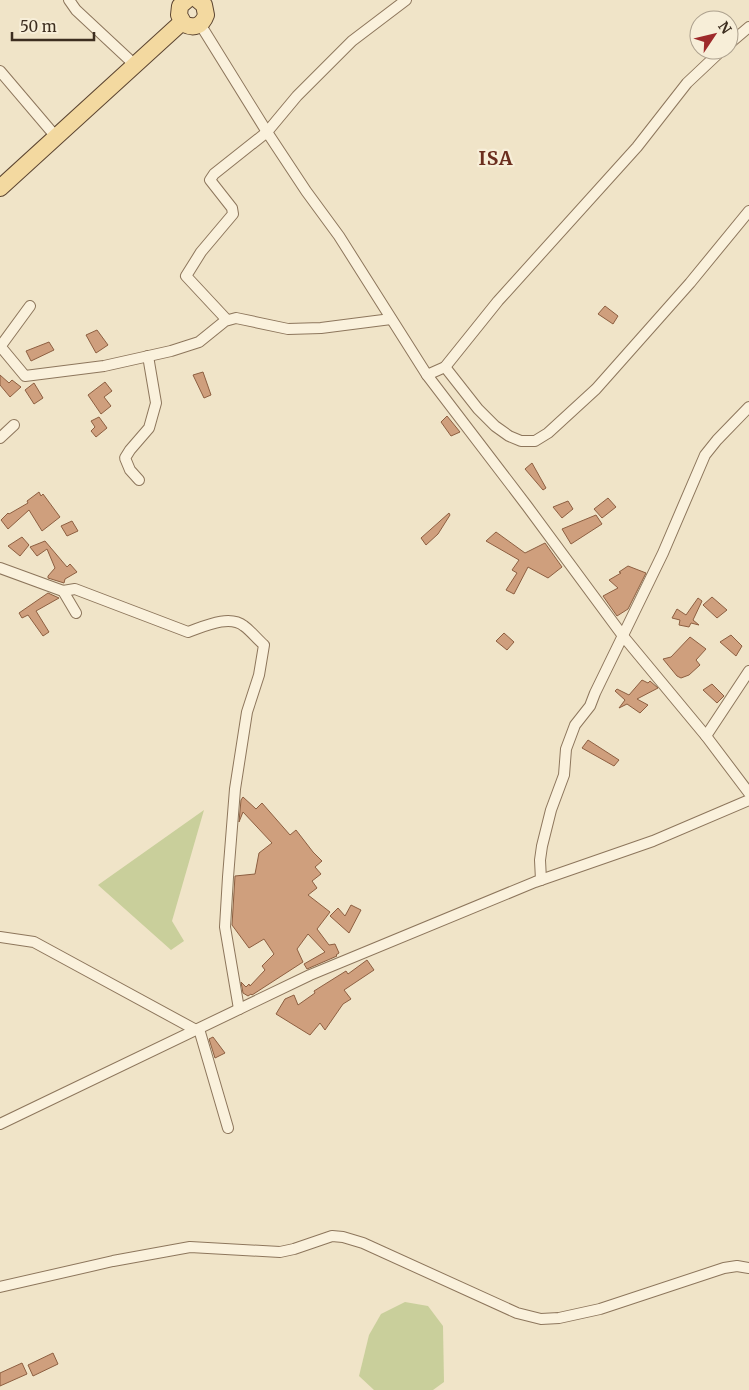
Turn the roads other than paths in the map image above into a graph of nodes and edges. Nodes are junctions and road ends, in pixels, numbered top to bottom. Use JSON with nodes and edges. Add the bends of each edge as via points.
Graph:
{"nodes":[{"id":1,"x":69,"y":0,"type":"edge"},
{"id":2,"x":187,"y":0,"type":"edge"},
{"id":3,"x":406,"y":0,"type":"edge"},
{"id":4,"x":204,"y":2,"type":"edge"},
{"id":5,"x":182,"y":22,"type":"junction"},
{"id":6,"x":200,"y":24,"type":"junction"},
{"id":7,"x":749,"y":26,"type":"edge"},
{"id":8,"x":739,"y":35,"type":"edge"},
{"id":9,"x":711,"y":60,"type":"edge"},
{"id":10,"x":135,"y":66,"type":"junction"},
{"id":11,"x":0,"y":71,"type":"edge"},
{"id":12,"x":267,"y":132,"type":"junction"},
{"id":13,"x":57,"y":138,"type":"junction"},
{"id":14,"x":0,"y":188,"type":"edge"},
{"id":15,"x":749,"y":211,"type":"edge"},
{"id":16,"x":30,"y":306,"type":"dead end"},
{"id":17,"x":392,"y":319,"type":"junction"},
{"id":18,"x":226,"y":320,"type":"junction"},
{"id":19,"x":0,"y":346,"type":"edge"},
{"id":20,"x":148,"y":356,"type":"junction"},
{"id":21,"x":445,"y":367,"type":"junction"},
{"id":22,"x":427,"y":375,"type":"junction"},
{"id":23,"x":749,"y":407,"type":"edge"},
{"id":24,"x":14,"y":425,"type":"dead end"},
{"id":25,"x":0,"y":438,"type":"edge"},
{"id":26,"x":139,"y":480,"type":"dead end"},
{"id":27,"x":0,"y":568,"type":"edge"},
{"id":28,"x":64,"y":592,"type":"junction"},
{"id":29,"x":76,"y":613,"type":"dead end"},
{"id":30,"x":623,"y":636,"type":"junction"},
{"id":31,"x":749,"y":671,"type":"edge"},
{"id":32,"x":706,"y":736,"type":"junction"},
{"id":33,"x":749,"y":793,"type":"edge"},
{"id":34,"x":749,"y":800,"type":"edge"},
{"id":35,"x":541,"y":880,"type":"junction"},
{"id":36,"x":0,"y":938,"type":"edge"},
{"id":37,"x":239,"y":1009,"type":"junction"},
{"id":38,"x":197,"y":1030,"type":"junction"},
{"id":39,"x":0,"y":1124,"type":"edge"},
{"id":40,"x":228,"y":1128,"type":"dead end"},
{"id":41,"x":749,"y":1268,"type":"edge"},
{"id":42,"x":0,"y":1287,"type":"edge"}],
"edges":[{"from":1,"to":10,"type":"street"},
{"from":2,"to":5,"type":"main road","via":[[179,10]]},
{"from":3,"to":12,"type":"street","via":[[352,41]]},
{"from":4,"to":6,"type":"main road","via":[[206,15]]},
{"from":5,"to":6,"type":"main road","via":[[190,26]]},
{"from":5,"to":10,"type":"main road"},
{"from":6,"to":12,"type":"street"},
{"from":7,"to":8,"type":"street"},
{"from":9,"to":21,"type":"street","via":[[687,83],[637,147],[509,288]]},
{"from":10,"to":13,"type":"main road"},
{"from":11,"to":13,"type":"street"},
{"from":12,"to":17,"type":"street"},
{"from":12,"to":18,"type":"street","via":[[210,180],[232,208],[233,214],[201,252],[186,276]]},
{"from":13,"to":14,"type":"main road"},
{"from":15,"to":21,"type":"street","via":[[596,389],[535,441],[521,441],[495,426]]},
{"from":16,"to":19,"type":"street"},
{"from":17,"to":18,"type":"street","via":[[288,329],[239,318]]},
{"from":17,"to":22,"type":"street"},
{"from":18,"to":20,"type":"street","via":[[199,342]]},
{"from":19,"to":20,"type":"street","via":[[25,376],[104,366]]},
{"from":20,"to":26,"type":"street","via":[[156,403],[149,428],[125,458]]},
{"from":21,"to":22,"type":"street"},
{"from":22,"to":30,"type":"street"},
{"from":23,"to":30,"type":"street","via":[[705,455],[664,553]]},
{"from":24,"to":25,"type":"street"},
{"from":27,"to":28,"type":"street"},
{"from":28,"to":29,"type":"street"},
{"from":28,"to":37,"type":"street","via":[[75,589],[188,632],[231,620],[243,625],[264,645],[247,712],[235,789],[228,877],[225,927]]},
{"from":30,"to":32,"type":"street"},
{"from":30,"to":35,"type":"street","via":[[590,706],[575,724],[566,749],[564,775],[542,846]]},
{"from":31,"to":32,"type":"street"},
{"from":32,"to":33,"type":"street"},
{"from":34,"to":35,"type":"street","via":[[653,841]]},
{"from":35,"to":37,"type":"street","via":[[310,975]]},
{"from":36,"to":38,"type":"street","via":[[34,942]]},
{"from":37,"to":38,"type":"street"},
{"from":38,"to":39,"type":"street"},
{"from":38,"to":40,"type":"street"},
{"from":41,"to":42,"type":"street","via":[[724,1268],[600,1309],[541,1319],[517,1314],[363,1243],[332,1236],[280,1252],[209,1247],[162,1251]]}]}
